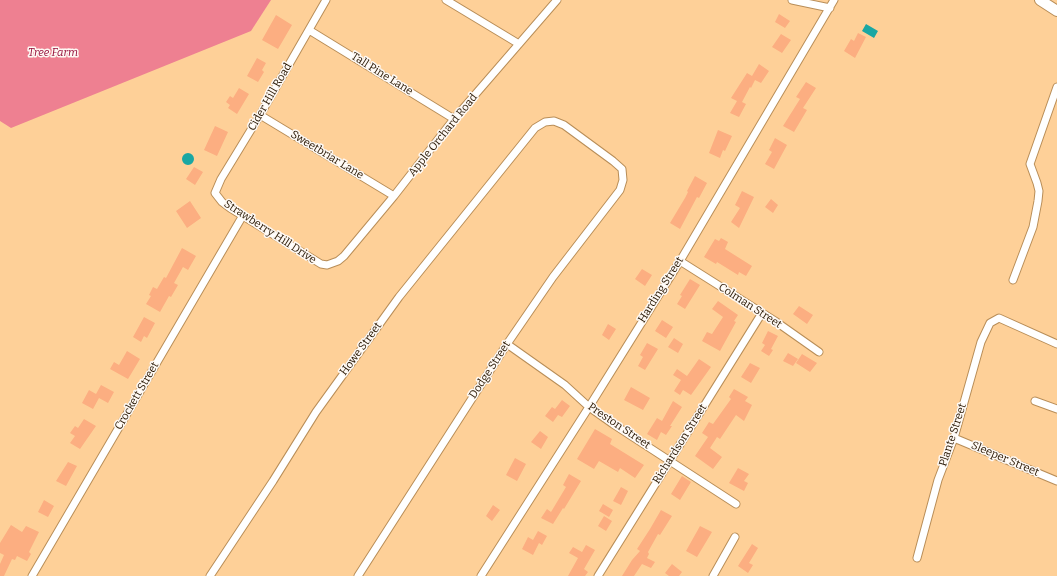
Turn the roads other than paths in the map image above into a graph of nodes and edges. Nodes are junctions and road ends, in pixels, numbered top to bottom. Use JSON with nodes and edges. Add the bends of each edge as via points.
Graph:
{"nodes":[{"id":1,"x":326,"y":0,"type":"edge"},
{"id":2,"x":446,"y":0,"type":"edge"},
{"id":3,"x":557,"y":0,"type":"edge"},
{"id":4,"x":792,"y":0,"type":"edge"},
{"id":5,"x":834,"y":0,"type":"edge"},
{"id":6,"x":1040,"y":0,"type":"edge"},
{"id":7,"x":830,"y":8,"type":"junction"},
{"id":8,"x":1057,"y":11,"type":"edge"},
{"id":9,"x":309,"y":30,"type":"junction"},
{"id":10,"x":519,"y":44,"type":"junction"},
{"id":11,"x":1057,"y":87,"type":"edge"},
{"id":12,"x":260,"y":115,"type":"junction"},
{"id":13,"x":454,"y":119,"type":"junction"},
{"id":14,"x":622,"y":169,"type":"joint"},
{"id":15,"x":215,"y":193,"type":"joint"},
{"id":16,"x":394,"y":196,"type":"junction"},
{"id":17,"x":242,"y":217,"type":"junction"},
{"id":18,"x":680,"y":261,"type":"junction"},
{"id":19,"x":327,"y":265,"type":"joint"},
{"id":20,"x":1012,"y":280,"type":"dead end"},
{"id":21,"x":762,"y":313,"type":"junction"},
{"id":22,"x":507,"y":344,"type":"junction"},
{"id":23,"x":1057,"y":344,"type":"edge"},
{"id":24,"x":819,"y":352,"type":"dead end"},
{"id":25,"x":1034,"y":401,"type":"dead end"},
{"id":26,"x":589,"y":407,"type":"junction"},
{"id":27,"x":1057,"y":409,"type":"edge"},
{"id":28,"x":954,"y":438,"type":"junction"},
{"id":29,"x":670,"y":460,"type":"junction"},
{"id":30,"x":1057,"y":481,"type":"edge"},
{"id":31,"x":736,"y":504,"type":"dead end"},
{"id":32,"x":735,"y":537,"type":"dead end"},
{"id":33,"x":917,"y":558,"type":"dead end"},
{"id":34,"x":32,"y":576,"type":"edge"},
{"id":35,"x":210,"y":576,"type":"edge"},
{"id":36,"x":358,"y":576,"type":"edge"},
{"id":37,"x":481,"y":576,"type":"edge"},
{"id":38,"x":598,"y":576,"type":"edge"},
{"id":39,"x":713,"y":576,"type":"edge"}],
"edges":[{"from":1,"to":9,"type":"street","name":"Cider Hill Road"},
{"from":2,"to":10,"type":"street"},
{"from":3,"to":10,"type":"street","name":"Apple Orchard Road"},
{"from":4,"to":7,"type":"street"},
{"from":5,"to":7,"type":"street","name":"Harding Street"},
{"from":6,"to":8,"type":"street"},
{"from":7,"to":18,"type":"street","name":"Harding Street"},
{"from":9,"to":12,"type":"street","name":"Cider Hill Road"},
{"from":9,"to":13,"type":"street","name":"Tall Pine Lane"},
{"from":10,"to":13,"type":"street","name":"Apple Orchard Road"},
{"from":11,"to":20,"type":"street","via":[[1030,164],[1038,183],[1038,201],[1033,227]]},
{"from":12,"to":15,"type":"street","name":"Cider Hill Road","via":[[221,178]]},
{"from":12,"to":16,"type":"street","name":"Sweetbriar Lane"},
{"from":13,"to":16,"type":"street","name":"Apple Orchard Road"},
{"from":14,"to":22,"type":"street","name":"Dodge Street","via":[[623,180],[620,190],[553,277]]},
{"from":14,"to":35,"type":"street","name":"Howe Street","via":[[564,125],[554,121],[545,122],[535,128],[399,296],[339,379]]},
{"from":15,"to":17,"type":"street","name":"Strawberry Hill Drive","via":[[222,202]]},
{"from":16,"to":19,"type":"street","name":"Apple Orchard Road","via":[[344,256]]},
{"from":17,"to":19,"type":"street","name":"Strawberry Hill Drive","via":[[321,264]]},
{"from":17,"to":34,"type":"street","name":"Crockett Street"},
{"from":18,"to":21,"type":"street","name":"Colman Street"},
{"from":18,"to":26,"type":"street","name":"Harding Street"},
{"from":21,"to":24,"type":"street","name":"Colman Street"},
{"from":21,"to":29,"type":"street","name":"Richardson Street"},
{"from":22,"to":26,"type":"street","name":"Preston Street","via":[[565,385]]},
{"from":22,"to":36,"type":"street","name":"Dodge Street"},
{"from":23,"to":28,"type":"street","name":"Plante Street","via":[[999,318],[990,323],[981,342]]},
{"from":25,"to":27,"type":"street"},
{"from":26,"to":29,"type":"street","name":"Preston Street"},
{"from":26,"to":37,"type":"street","name":"Harding Street"},
{"from":28,"to":30,"type":"street","name":"Sleeper Street"},
{"from":28,"to":33,"type":"street","name":"Plante Street","via":[[938,480]]},
{"from":29,"to":31,"type":"street","name":"Preston Street"},
{"from":29,"to":38,"type":"street","name":"Richardson Street"},
{"from":32,"to":39,"type":"street"}]}
